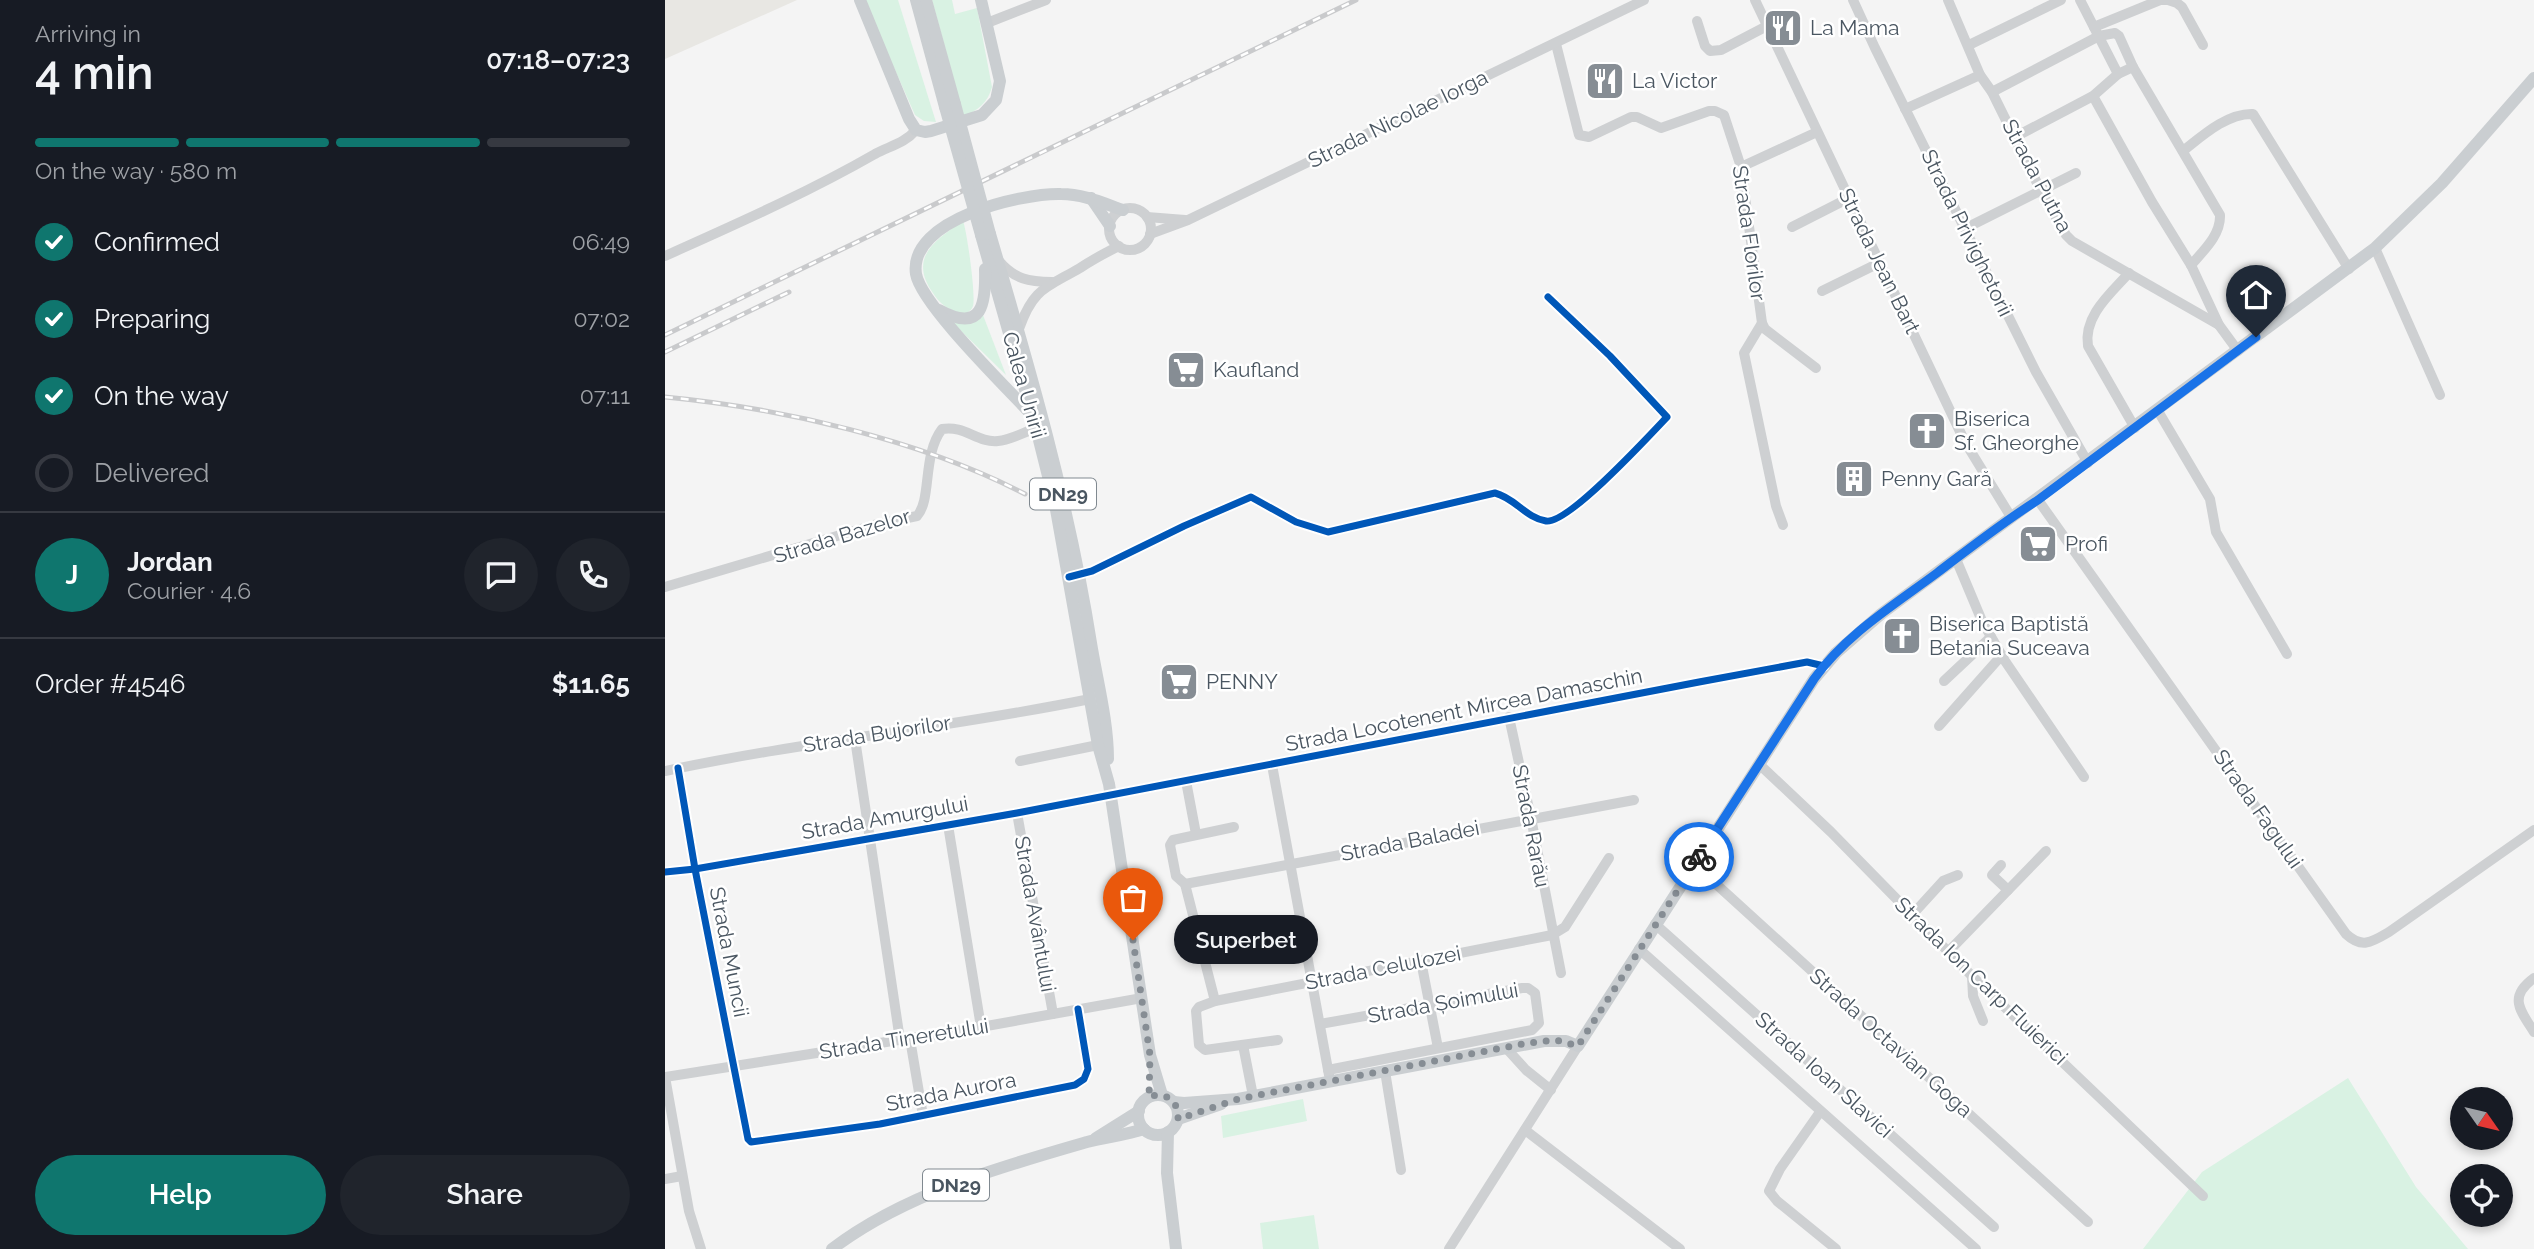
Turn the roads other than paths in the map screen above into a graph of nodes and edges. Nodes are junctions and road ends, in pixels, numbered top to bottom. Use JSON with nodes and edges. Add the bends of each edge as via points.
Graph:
{"nodes":[{"id":1,"x":860,"y":0,"type":"edge"},
{"id":2,"x":916,"y":0,"type":"edge"},
{"id":3,"x":926,"y":0,"type":"edge"},
{"id":4,"x":981,"y":0,"type":"edge"},
{"id":5,"x":1046,"y":0,"type":"edge"},
{"id":6,"x":1644,"y":0,"type":"edge"},
{"id":7,"x":1755,"y":0,"type":"edge"},
{"id":8,"x":1853,"y":0,"type":"edge"},
{"id":9,"x":1948,"y":0,"type":"edge"},
{"id":10,"x":2061,"y":0,"type":"edge"},
{"id":11,"x":2080,"y":0,"type":"edge"},
{"id":12,"x":2167,"y":0,"type":"edge"},
{"id":13,"x":1697,"y":21,"type":"dead end"},
{"id":14,"x":987,"y":23,"type":"junction"},
{"id":15,"x":1767,"y":26,"type":"junction"},
{"id":16,"x":2097,"y":32,"type":"junction"},
{"id":17,"x":1556,"y":44,"type":"junction"},
{"id":18,"x":1969,"y":45,"type":"junction"},
{"id":19,"x":2203,"y":45,"type":"dead end"},
{"id":20,"x":2133,"y":66,"type":"junction"},
{"id":21,"x":2118,"y":74,"type":"junction"},
{"id":22,"x":1980,"y":75,"type":"junction"},
{"id":23,"x":2534,"y":78,"type":"edge"},
{"id":24,"x":1992,"y":92,"type":"junction"},
{"id":25,"x":2093,"y":96,"type":"junction"},
{"id":26,"x":950,"y":106,"type":"junction"},
{"id":27,"x":1905,"y":109,"type":"junction"},
{"id":28,"x":916,"y":130,"type":"junction"},
{"id":29,"x":1817,"y":132,"type":"junction"},
{"id":30,"x":2015,"y":137,"type":"junction"},
{"id":31,"x":2183,"y":150,"type":"junction"},
{"id":32,"x":1741,"y":167,"type":"junction"},
{"id":33,"x":2076,"y":173,"type":"dead end"},
{"id":34,"x":2041,"y":191,"type":"junction"},
{"id":35,"x":1091,"y":198,"type":"junction"},
{"id":36,"x":1849,"y":198,"type":"junction"},
{"id":37,"x":1123,"y":209,"type":"junction"},
{"id":38,"x":1147,"y":217,"type":"junction"},
{"id":39,"x":1188,"y":220,"type":"junction"},
{"id":40,"x":1792,"y":227,"type":"dead end"},
{"id":41,"x":1966,"y":228,"type":"junction"},
{"id":42,"x":1110,"y":231,"type":"junction"},
{"id":43,"x":1150,"y":234,"type":"junction"},
{"id":44,"x":1119,"y":246,"type":"junction"},
{"id":45,"x":2375,"y":248,"type":"junction"},
{"id":46,"x":665,"y":257,"type":"edge"},
{"id":47,"x":993,"y":259,"type":"junction"},
{"id":48,"x":1090,"y":260,"type":"junction"},
{"id":49,"x":1879,"y":263,"type":"junction"},
{"id":50,"x":2191,"y":265,"type":"junction"},
{"id":51,"x":2349,"y":269,"type":"junction"},
{"id":52,"x":2129,"y":273,"type":"junction"},
{"id":53,"x":1052,"y":282,"type":"junction"},
{"id":54,"x":1822,"y":291,"type":"dead end"},
{"id":55,"x":1548,"y":297,"type":"dead end"},
{"id":56,"x":933,"y":307,"type":"junction"},
{"id":57,"x":1762,"y":323,"type":"junction"},
{"id":58,"x":2219,"y":325,"type":"junction"},
{"id":59,"x":1019,"y":329,"type":"junction"},
{"id":60,"x":2238,"y":351,"type":"junction"},
{"id":61,"x":1816,"y":368,"type":"dead end"},
{"id":62,"x":2440,"y":395,"type":"dead end"},
{"id":63,"x":2158,"y":411,"type":"junction"},
{"id":64,"x":1035,"y":422,"type":"junction"},
{"id":65,"x":2134,"y":428,"type":"junction"},
{"id":66,"x":2088,"y":463,"type":"junction"},
{"id":67,"x":2038,"y":500,"type":"junction"},
{"id":68,"x":2011,"y":517,"type":"junction"},
{"id":69,"x":1783,"y":525,"type":"dead end"},
{"id":70,"x":1956,"y":559,"type":"junction"},
{"id":71,"x":1075,"y":575,"type":"junction"},
{"id":72,"x":665,"y":587,"type":"edge"},
{"id":73,"x":1991,"y":637,"type":"junction"},
{"id":74,"x":2287,"y":654,"type":"dead end"},
{"id":75,"x":2002,"y":655,"type":"junction"},
{"id":76,"x":1824,"y":666,"type":"junction"},
{"id":77,"x":1944,"y":681,"type":"dead end"},
{"id":78,"x":1090,"y":699,"type":"junction"},
{"id":79,"x":1509,"y":718,"type":"junction"},
{"id":80,"x":1939,"y":726,"type":"dead end"},
{"id":81,"x":855,"y":739,"type":"junction"},
{"id":82,"x":1098,"y":745,"type":"junction"},
{"id":83,"x":1020,"y":761,"type":"dead end"},
{"id":84,"x":1759,"y":764,"type":"junction"},
{"id":85,"x":1272,"y":765,"type":"junction"},
{"id":86,"x":678,"y":768,"type":"junction"},
{"id":87,"x":665,"y":771,"type":"edge"},
{"id":88,"x":2084,"y":776,"type":"dead end"},
{"id":89,"x":1107,"y":777,"type":"junction"},
{"id":90,"x":1186,"y":780,"type":"junction"},
{"id":91,"x":1111,"y":796,"type":"junction"},
{"id":92,"x":1635,"y":800,"type":"dead end"},
{"id":93,"x":1017,"y":813,"type":"junction"},
{"id":94,"x":1531,"y":818,"type":"junction"},
{"id":95,"x":948,"y":825,"type":"junction"},
{"id":96,"x":1234,"y":827,"type":"dead end"},
{"id":97,"x":2534,"y":830,"type":"edge"},
{"id":98,"x":1196,"y":834,"type":"junction"},
{"id":99,"x":869,"y":839,"type":"junction"},
{"id":100,"x":2046,"y":851,"type":"dead end"},
{"id":101,"x":1609,"y":858,"type":"dead end"},
{"id":102,"x":1290,"y":863,"type":"junction"},
{"id":103,"x":1695,"y":864,"type":"junction"},
{"id":104,"x":2001,"y":865,"type":"dead end"},
{"id":105,"x":695,"y":869,"type":"junction"},
{"id":106,"x":665,"y":872,"type":"edge"},
{"id":107,"x":1958,"y":874,"type":"dead end"},
{"id":108,"x":1185,"y":884,"type":"junction"},
{"id":109,"x":2008,"y":890,"type":"junction"},
{"id":110,"x":1912,"y":915,"type":"junction"},
{"id":111,"x":1655,"y":924,"type":"junction"},
{"id":112,"x":1552,"y":936,"type":"junction"},
{"id":113,"x":1639,"y":949,"type":"junction"},
{"id":114,"x":1948,"y":952,"type":"junction"},
{"id":115,"x":1421,"y":961,"type":"junction"},
{"id":116,"x":1561,"y":973,"type":"dead end"},
{"id":117,"x":1972,"y":976,"type":"junction"},
{"id":118,"x":2534,"y":978,"type":"edge"},
{"id":119,"x":1312,"y":982,"type":"junction"},
{"id":120,"x":1142,"y":998,"type":"junction"},
{"id":121,"x":1215,"y":1002,"type":"junction"},
{"id":122,"x":1430,"y":1005,"type":"junction"},
{"id":123,"x":1078,"y":1009,"type":"junction"},
{"id":124,"x":1053,"y":1014,"type":"junction"},
{"id":125,"x":1983,"y":1021,"type":"dead end"},
{"id":126,"x":1320,"y":1024,"type":"junction"},
{"id":127,"x":981,"y":1027,"type":"junction"},
{"id":128,"x":2534,"y":1032,"type":"edge"},
{"id":129,"x":905,"y":1040,"type":"junction"},
{"id":130,"x":1277,"y":1040,"type":"dead end"},
{"id":131,"x":1243,"y":1045,"type":"junction"},
{"id":132,"x":1578,"y":1046,"type":"junction"},
{"id":133,"x":1438,"y":1048,"type":"junction"},
{"id":134,"x":1506,"y":1048,"type":"junction"},
{"id":135,"x":733,"y":1066,"type":"junction"},
{"id":136,"x":1385,"y":1071,"type":"junction"},
{"id":137,"x":1329,"y":1075,"type":"junction"},
{"id":138,"x":665,"y":1077,"type":"edge"},
{"id":139,"x":1551,"y":1090,"type":"junction"},
{"id":140,"x":1155,"y":1096,"type":"junction"},
{"id":141,"x":1253,"y":1096,"type":"junction"},
{"id":142,"x":1238,"y":1099,"type":"junction"},
{"id":143,"x":1174,"y":1102,"type":"junction"},
{"id":144,"x":1139,"y":1111,"type":"junction"},
{"id":145,"x":1820,"y":1112,"type":"junction"},
{"id":146,"x":923,"y":1116,"type":"junction"},
{"id":147,"x":1178,"y":1119,"type":"junction"},
{"id":148,"x":1525,"y":1130,"type":"junction"},
{"id":149,"x":1149,"y":1132,"type":"junction"},
{"id":150,"x":1168,"y":1132,"type":"junction"},
{"id":151,"x":751,"y":1142,"type":"joint"},
{"id":152,"x":1090,"y":1142,"type":"junction"},
{"id":153,"x":1401,"y":1170,"type":"dead end"},
{"id":154,"x":1167,"y":1173,"type":"junction"},
{"id":155,"x":683,"y":1176,"type":"junction"},
{"id":156,"x":665,"y":1179,"type":"edge"},
{"id":157,"x":2203,"y":1196,"type":"dead end"},
{"id":158,"x":2088,"y":1222,"type":"dead end"},
{"id":159,"x":1994,"y":1227,"type":"dead end"},
{"id":160,"x":701,"y":1249,"type":"edge"},
{"id":161,"x":832,"y":1249,"type":"edge"},
{"id":162,"x":1176,"y":1249,"type":"edge"},
{"id":163,"x":1449,"y":1249,"type":"edge"},
{"id":164,"x":1680,"y":1249,"type":"edge"},
{"id":165,"x":1836,"y":1249,"type":"edge"},
{"id":166,"x":1976,"y":1249,"type":"edge"}],
"edges":[{"from":1,"to":28,"type":"main road"},
{"from":2,"to":26,"type":"main road","name":"Calea Unirii","number":"DN29"},
{"from":3,"to":26,"type":"main road","name":"Calea Unirii","number":"DN29"},
{"from":4,"to":14,"type":"main road"},
{"from":5,"to":14,"type":"street"},
{"from":6,"to":17,"type":"street","name":"Strada Nicolae Iorga"},
{"from":7,"to":15,"type":"street","name":"Strada Jean Bart"},
{"from":8,"to":27,"type":"street","name":"Strada Privighetorii"},
{"from":9,"to":18,"type":"street","name":"Strada Putna"},
{"from":10,"to":18,"type":"street"},
{"from":11,"to":16,"type":"street"},
{"from":12,"to":16,"type":"street"},
{"from":12,"to":19,"type":"street","via":[[2182,7]]},
{"from":13,"to":15,"type":"street","via":[[1710,51],[1721,50]]},
{"from":14,"to":28,"type":"main road","via":[[1000,81],[993,105],[976,118],[925,132]]},
{"from":15,"to":29,"type":"street","name":"Strada Jean Bart"},
{"from":16,"to":20,"type":"street","via":[[2119,36]]},
{"from":16,"to":21,"type":"street"},
{"from":16,"to":24,"type":"street"},
{"from":17,"to":32,"type":"street","name":"Strada Florilor","via":[[1579,135],[1589,138],[1631,117],[1665,128],[1715,111],[1724,115]]},
{"from":17,"to":39,"type":"street","name":"Strada Nicolae Iorga"},
{"from":18,"to":22,"type":"street","name":"Strada Putna"},
{"from":20,"to":21,"type":"street"},
{"from":20,"to":31,"type":"street"},
{"from":21,"to":25,"type":"street"},
{"from":22,"to":24,"type":"street","name":"Strada Putna"},
{"from":22,"to":27,"type":"street"},
{"from":23,"to":45,"type":"main road","via":[[2442,183]]},
{"from":24,"to":30,"type":"street","name":"Strada Putna"},
{"from":25,"to":30,"type":"street"},
{"from":25,"to":50,"type":"street","name":"Strada Putna"},
{"from":26,"to":47,"type":"main road","name":"Calea Unirii","number":"DN29","bridge":true},
{"from":27,"to":41,"type":"street","name":"Strada Privighetorii"},
{"from":28,"to":46,"type":"street","via":[[821,184]]},
{"from":29,"to":32,"type":"street"},
{"from":29,"to":36,"type":"street","name":"Strada Jean Bart"},
{"from":30,"to":34,"type":"street","name":"Strada Putna"},
{"from":31,"to":50,"type":"street","via":[[2220,215],[2208,245]]},
{"from":31,"to":51,"type":"street","via":[[2219,125],[2253,114]]},
{"from":32,"to":57,"type":"street","name":"Strada Florilor"},
{"from":33,"to":34,"type":"street"},
{"from":34,"to":41,"type":"street"},
{"from":34,"to":52,"type":"street","name":"Strada Putna","via":[[2072,241]]},
{"from":35,"to":37,"type":"main road"},
{"from":35,"to":42,"type":"main road"},
{"from":35,"to":56,"type":"main road","via":[[1064,194],[1028,197],[952,221],[937,231],[923,245],[916,263],[919,285]]},
{"from":36,"to":40,"type":"street"},
{"from":36,"to":49,"type":"street","name":"Strada Jean Bart"},
{"from":37,"to":38,"type":"street","via":[[1134,208]]},
{"from":37,"to":42,"type":"street","via":[[1114,216]]},
{"from":38,"to":39,"type":"street"},
{"from":38,"to":43,"type":"street"},
{"from":39,"to":43,"type":"street","name":"Strada Nicolae Iorga"},
{"from":41,"to":66,"type":"street","name":"Strada Privighetorii","via":[[2036,372]]},
{"from":42,"to":44,"type":"street"},
{"from":42,"to":48,"type":"street"},
{"from":43,"to":44,"type":"street","name":"Strada Nicolae Iorga","via":[[1138,248]]},
{"from":44,"to":48,"type":"street","name":"Strada Nicolae Iorga"},
{"from":45,"to":51,"type":"main road"},
{"from":45,"to":62,"type":"street"},
{"from":47,"to":53,"type":"street","via":[[1024,280]]},
{"from":47,"to":56,"type":"main road","via":[[984,271],[986,296],[975,314],[957,318]]},
{"from":47,"to":59,"type":"main road","name":"Calea Unirii","number":"DN29"},
{"from":47,"to":64,"type":"main road","name":"Calea Unirii","number":"DN29"},
{"from":48,"to":53,"type":"street","name":"Strada Nicolae Iorga"},
{"from":49,"to":54,"type":"street"},
{"from":49,"to":68,"type":"street","name":"Strada Jean Bart","via":[[1965,442]]},
{"from":50,"to":58,"type":"street","name":"Strada Putna"},
{"from":51,"to":60,"type":"main road"},
{"from":52,"to":58,"type":"street","name":"Strada Putna"},
{"from":52,"to":65,"type":"street","via":[[2098,308],[2086,337]]},
{"from":53,"to":59,"type":"street","name":"Strada Nicolae Iorga","via":[[1032,300]]},
{"from":55,"to":71,"type":"street","via":[[1667,418],[1558,519],[1548,522],[1531,516],[1507,496],[1495,493],[1328,532],[1296,522],[1251,497]]},
{"from":56,"to":64,"type":"main road"},
{"from":57,"to":61,"type":"street","name":"Strada Florilor"},
{"from":57,"to":69,"type":"street","via":[[1744,352]]},
{"from":58,"to":60,"type":"street","name":"Strada Putna"},
{"from":59,"to":71,"type":"main road","name":"Calea Unirii","number":"DN29","via":[[1065,499]]},
{"from":60,"to":63,"type":"main road"},
{"from":63,"to":65,"type":"main road"},
{"from":63,"to":74,"type":"street","via":[[2210,499],[2216,532]]},
{"from":64,"to":71,"type":"main road","name":"Calea Unirii","number":"DN29"},
{"from":64,"to":72,"type":"street","name":"Strada Bazelor","via":[[998,441],[953,427],[942,429],[932,446],[924,503],[916,516]]},
{"from":65,"to":66,"type":"main road"},
{"from":66,"to":67,"type":"main road"},
{"from":67,"to":68,"type":"main road"},
{"from":67,"to":97,"type":"street","name":"Strada Fagului","via":[[2354,942],[2364,943],[2389,932]]},
{"from":68,"to":70,"type":"main road"},
{"from":70,"to":73,"type":"street"},
{"from":70,"to":76,"type":"main road","via":[[1862,629]]},
{"from":71,"to":78,"type":"main road","name":"Calea Unirii","number":"DN29"},
{"from":71,"to":89,"type":"main road","name":"Calea Unirii","number":"DN29","via":[[1108,749]]},
{"from":73,"to":75,"type":"street"},
{"from":73,"to":77,"type":"street"},
{"from":75,"to":80,"type":"street"},
{"from":75,"to":88,"type":"street"},
{"from":76,"to":79,"type":"street","name":"Strada Locotenent Mircea Damaschin","via":[[1807,662]]},
{"from":76,"to":84,"type":"main road"},
{"from":78,"to":81,"type":"street","name":"Strada Bujorilor"},
{"from":78,"to":82,"type":"main road","name":"Calea Unirii","number":"DN29"},
{"from":79,"to":85,"type":"street","name":"Strada Locotenent Mircea Damaschin"},
{"from":79,"to":94,"type":"street","name":"Strada Rarău"},
{"from":81,"to":86,"type":"street","name":"Strada Bujorilor"},
{"from":81,"to":99,"type":"street","name":"Strada Amurgului"},
{"from":82,"to":83,"type":"street"},
{"from":82,"to":89,"type":"main road","name":"Calea Unirii","number":"DN29"},
{"from":84,"to":103,"type":"main road"},
{"from":84,"to":110,"type":"street","name":"Strada Ion Carp Fluierici"},
{"from":85,"to":90,"type":"street","name":"Strada Locotenent Mircea Damaschin"},
{"from":85,"to":102,"type":"street"},
{"from":86,"to":87,"type":"street","name":"Strada Bujorilor"},
{"from":86,"to":105,"type":"street","name":"Strada Muncii"},
{"from":89,"to":91,"type":"main road","name":"Calea Unirii","number":"DN29"},
{"from":90,"to":91,"type":"street","name":"Strada Locotenent Mircea Damaschin"},
{"from":90,"to":98,"type":"street"},
{"from":91,"to":93,"type":"street","name":"Strada Amurgului"},
{"from":91,"to":120,"type":"main road","name":"Calea Unirii","number":"DN29"},
{"from":92,"to":94,"type":"street","name":"Strada Baladei"},
{"from":93,"to":95,"type":"street","name":"Strada Amurgului"},
{"from":93,"to":124,"type":"street","name":"Strada Avântului"},
{"from":94,"to":102,"type":"street","name":"Strada Baladei"},
{"from":94,"to":112,"type":"street","name":"Strada Rarău"},
{"from":95,"to":99,"type":"street","name":"Strada Amurgului"},
{"from":95,"to":127,"type":"street"},
{"from":96,"to":98,"type":"street"},
{"from":98,"to":108,"type":"street","via":[[1171,842],[1176,876]]},
{"from":99,"to":105,"type":"street","name":"Strada Amurgului"},
{"from":99,"to":129,"type":"street"},
{"from":100,"to":109,"type":"street"},
{"from":101,"to":112,"type":"street","name":"Strada Rarău","via":[[1565,926]]},
{"from":102,"to":108,"type":"street","name":"Strada Baladei"},
{"from":102,"to":119,"type":"street"},
{"from":103,"to":111,"type":"main road"},
{"from":103,"to":158,"type":"street","name":"Strada Octavian Goga"},
{"from":104,"to":109,"type":"street","via":[[1992,875]]},
{"from":105,"to":106,"type":"street","name":"Strada Amurgului"},
{"from":105,"to":135,"type":"street","name":"Strada Muncii"},
{"from":107,"to":110,"type":"street","via":[[1943,881]]},
{"from":108,"to":121,"type":"street"},
{"from":109,"to":114,"type":"street"},
{"from":110,"to":114,"type":"street","name":"Strada Ion Carp Fluierici"},
{"from":111,"to":113,"type":"main road"},
{"from":111,"to":159,"type":"street","name":"Strada Ioan Slavici"},
{"from":112,"to":115,"type":"street","name":"Strada Celulozei"},
{"from":112,"to":116,"type":"street","name":"Strada Rarău"},
{"from":113,"to":132,"type":"main road"},
{"from":113,"to":145,"type":"street"},
{"from":114,"to":117,"type":"street","name":"Strada Ion Carp Fluierici"},
{"from":115,"to":119,"type":"street","name":"Strada Celulozei"},
{"from":115,"to":122,"type":"street"},
{"from":117,"to":125,"type":"street","via":[[1973,996]]},
{"from":117,"to":157,"type":"street","name":"Strada Ion Carp Fluierici"},
{"from":118,"to":128,"type":"street","via":[[2524,985],[2518,1001]]},
{"from":119,"to":121,"type":"street","name":"Strada Celulozei"},
{"from":119,"to":126,"type":"street"},
{"from":120,"to":123,"type":"street","name":"Strada Tineretului"},
{"from":120,"to":140,"type":"main road","name":"Calea Unirii","number":"DN29"},
{"from":121,"to":131,"type":"street","via":[[1196,1011],[1199,1045],[1205,1050]]},
{"from":122,"to":126,"type":"street","name":"Strada Șoimului"},
{"from":122,"to":133,"type":"street"},
{"from":122,"to":133,"type":"street","name":"Strada Șoimului","via":[[1528,988],[1535,993],[1539,1023],[1532,1030]]},
{"from":123,"to":124,"type":"street","name":"Strada Tineretului"},
{"from":123,"to":146,"type":"street","name":"Strada Aurora","via":[[1088,1069],[1080,1083]]},
{"from":124,"to":127,"type":"street","name":"Strada Tineretului"},
{"from":126,"to":137,"type":"street"},
{"from":127,"to":129,"type":"street","name":"Strada Tineretului"},
{"from":129,"to":135,"type":"street","name":"Strada Tineretului"},
{"from":129,"to":146,"type":"street"},
{"from":130,"to":131,"type":"street"},
{"from":131,"to":141,"type":"street"},
{"from":132,"to":134,"type":"main road","via":[[1544,1041]]},
{"from":132,"to":139,"type":"street"},
{"from":133,"to":137,"type":"street"},
{"from":134,"to":136,"type":"main road"},
{"from":134,"to":139,"type":"street"},
{"from":135,"to":138,"type":"street","name":"Strada Tineretului"},
{"from":135,"to":151,"type":"street","name":"Strada Muncii"},
{"from":136,"to":137,"type":"main road"},
{"from":136,"to":153,"type":"street"},
{"from":137,"to":141,"type":"main road"},
{"from":138,"to":155,"type":"street"},
{"from":139,"to":148,"type":"street"},
{"from":140,"to":143,"type":"main road"},
{"from":140,"to":144,"type":"main road","number":"DN29","via":[[1144,1101]]},
{"from":141,"to":142,"type":"main road"},
{"from":142,"to":143,"type":"main road"},
{"from":142,"to":147,"type":"main road"},
{"from":143,"to":147,"type":"main road"},
{"from":144,"to":149,"type":"main road","via":[[1140,1124]]},
{"from":144,"to":152,"type":"main road","number":"DN29"},
{"from":145,"to":165,"type":"street","via":[[1769,1191]]},
{"from":145,"to":166,"type":"street"},
{"from":146,"to":151,"type":"street","name":"Strada Aurora"},
{"from":147,"to":150,"type":"main road"},
{"from":148,"to":163,"type":"street"},
{"from":148,"to":164,"type":"street"},
{"from":149,"to":150,"type":"main road","number":"DN29"},
{"from":149,"to":152,"type":"main road","number":"DN29"},
{"from":149,"to":154,"type":"main road"},
{"from":150,"to":154,"type":"main road"},
{"from":152,"to":161,"type":"main road","number":"DN29","via":[[923,1197],[869,1223]]},
{"from":154,"to":162,"type":"main road"},
{"from":155,"to":156,"type":"street"},
{"from":155,"to":160,"type":"street","via":[[688,1211]]}]}
